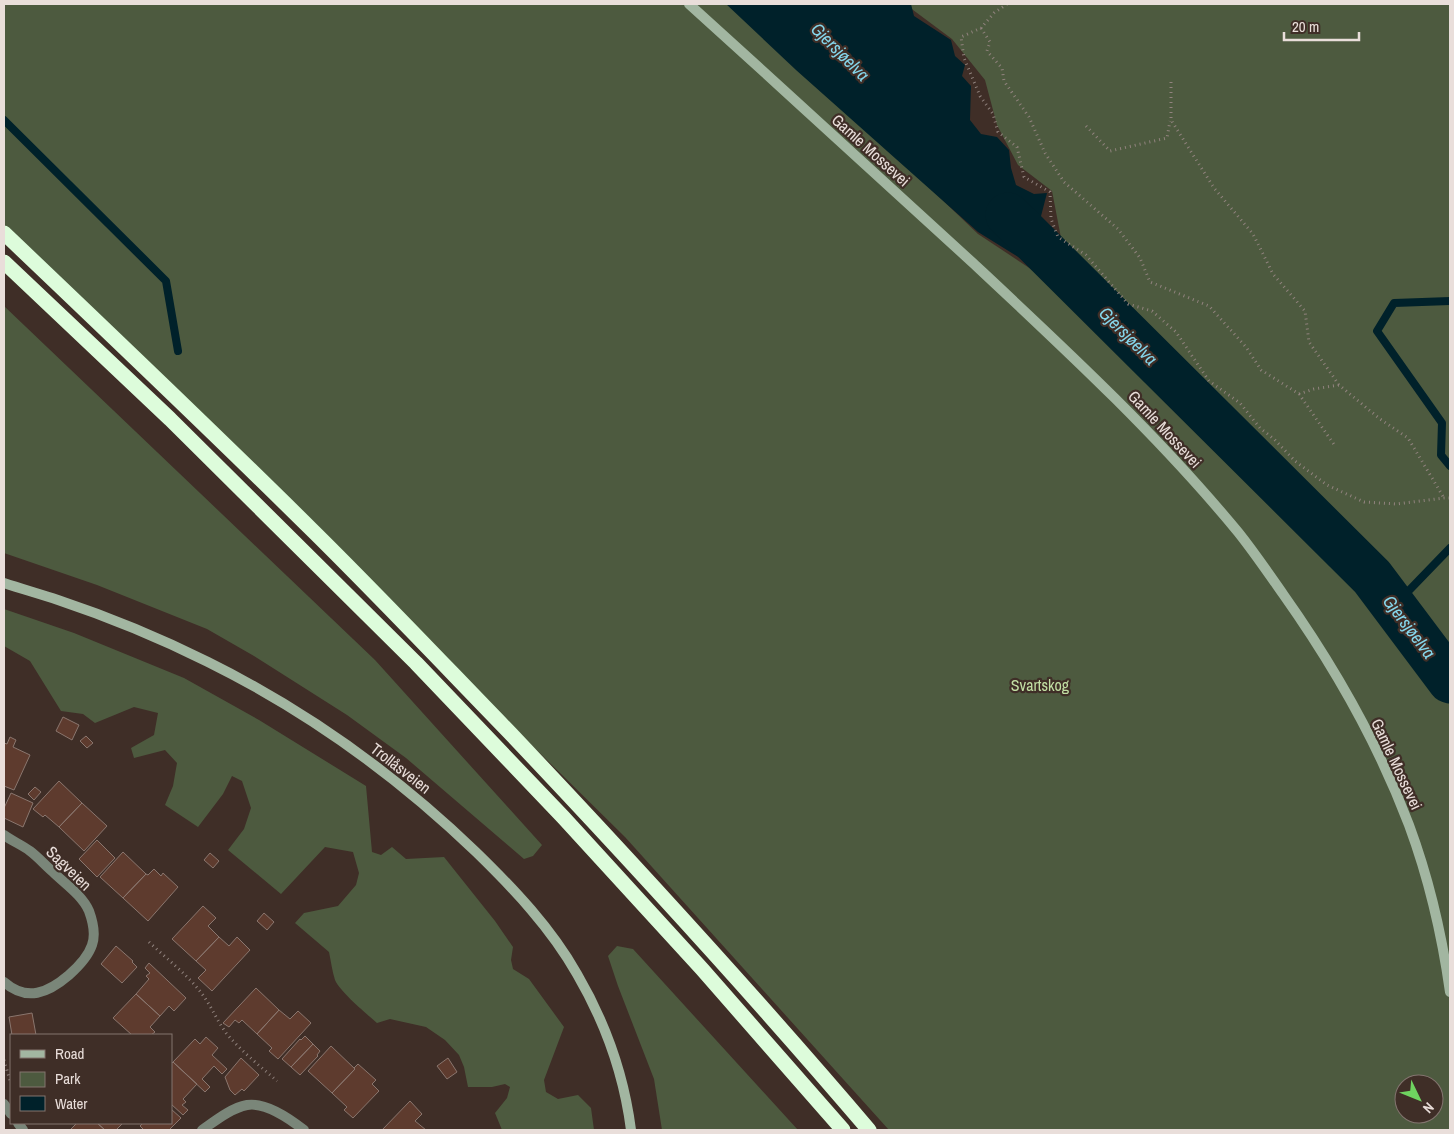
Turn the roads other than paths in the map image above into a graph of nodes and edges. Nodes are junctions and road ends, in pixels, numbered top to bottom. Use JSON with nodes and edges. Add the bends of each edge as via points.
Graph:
{"nodes":[{"id":1,"x":689,"y":4,"type":"edge"},
{"id":2,"x":4,"y":233,"type":"edge"},
{"id":3,"x":4,"y":262,"type":"edge"},
{"id":4,"x":4,"y":583,"type":"edge"},
{"id":5,"x":4,"y":835,"type":"edge"},
{"id":6,"x":4,"y":982,"type":"edge"},
{"id":7,"x":1450,"y":992,"type":"edge"},
{"id":8,"x":202,"y":1130,"type":"edge"},
{"id":9,"x":304,"y":1130,"type":"edge"},
{"id":10,"x":631,"y":1130,"type":"edge"},
{"id":11,"x":843,"y":1130,"type":"edge"},
{"id":12,"x":869,"y":1130,"type":"edge"}],
"edges":[{"from":1,"to":7,"type":"main road","name":"Gamle Mossevei","via":[[1084,366],[1239,534],[1318,645],[1395,790],[1423,865],[1444,948]]},
{"from":2,"to":12,"type":"highway","via":[[312,530],[435,654],[720,960]]},
{"from":3,"to":11,"type":"highway","via":[[177,426],[416,663],[702,969]]},
{"from":4,"to":10,"type":"main road","name":"Trollåsveien","via":[[133,628],[207,661],[271,696],[340,740],[431,811],[487,863],[542,922],[577,973],[620,1071]]},
{"from":5,"to":6,"type":"street","name":"Sagveien","via":[[30,852],[79,896],[88,910],[94,933],[88,954],[76,969],[54,986],[28,993],[14,990]]},
{"from":8,"to":9,"type":"street","via":[[235,1110],[251,1105],[273,1110]]}]}
